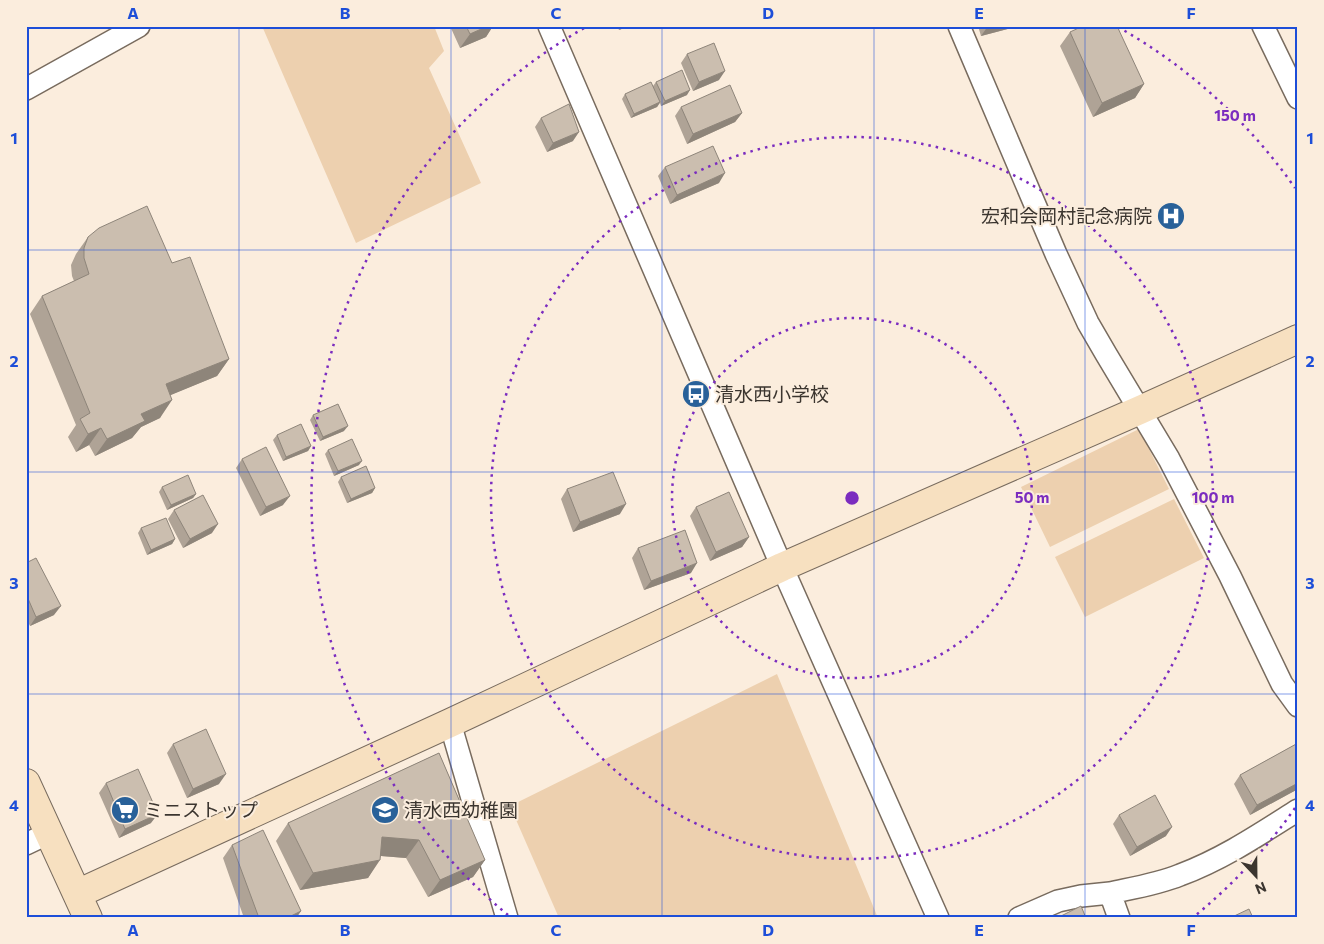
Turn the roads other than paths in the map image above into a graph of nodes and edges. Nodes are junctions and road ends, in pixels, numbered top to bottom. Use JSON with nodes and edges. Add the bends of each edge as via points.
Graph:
{"nodes":[{"id":1,"x":139,"y":26,"type":"edge"},
{"id":2,"x":549,"y":26,"type":"edge"},
{"id":3,"x":959,"y":26,"type":"edge"},
{"id":4,"x":1263,"y":26,"type":"edge"},
{"id":5,"x":26,"y":89,"type":"edge"},
{"id":6,"x":1298,"y":98,"type":"edge"},
{"id":7,"x":1298,"y":339,"type":"edge"},
{"id":8,"x":1140,"y":410,"type":"junction"},
{"id":9,"x":782,"y":567,"type":"junction"},
{"id":10,"x":1298,"y":706,"type":"edge"},
{"id":11,"x":450,"y":723,"type":"junction"},
{"id":12,"x":26,"y":783,"type":"edge"},
{"id":13,"x":1298,"y":810,"type":"edge"},
{"id":14,"x":38,"y":838,"type":"edge"},
{"id":15,"x":1110,"y":893,"type":"junction"},
{"id":16,"x":83,"y":906,"type":"edge"},
{"id":17,"x":507,"y":918,"type":"edge"},
{"id":18,"x":938,"y":918,"type":"edge"},
{"id":19,"x":1019,"y":918,"type":"edge"},
{"id":20,"x":1119,"y":918,"type":"edge"}],
"edges":[{"from":1,"to":5,"type":"street"},
{"from":2,"to":9,"type":"street"},
{"from":3,"to":8,"type":"street","via":[[1084,314]]},
{"from":4,"to":6,"type":"street"},
{"from":7,"to":8,"type":"street"},
{"from":8,"to":9,"type":"street"},
{"from":8,"to":10,"type":"street","via":[[1174,467],[1282,684]]},
{"from":9,"to":11,"type":"street"},
{"from":9,"to":18,"type":"street"},
{"from":11,"to":16,"type":"street"},
{"from":11,"to":17,"type":"street"},
{"from":12,"to":14,"type":"street"},
{"from":13,"to":15,"type":"street","via":[[1208,864],[1154,884]]},
{"from":14,"to":16,"type":"street"},
{"from":15,"to":19,"type":"street","via":[[1058,901]]},
{"from":15,"to":20,"type":"street"}]}
